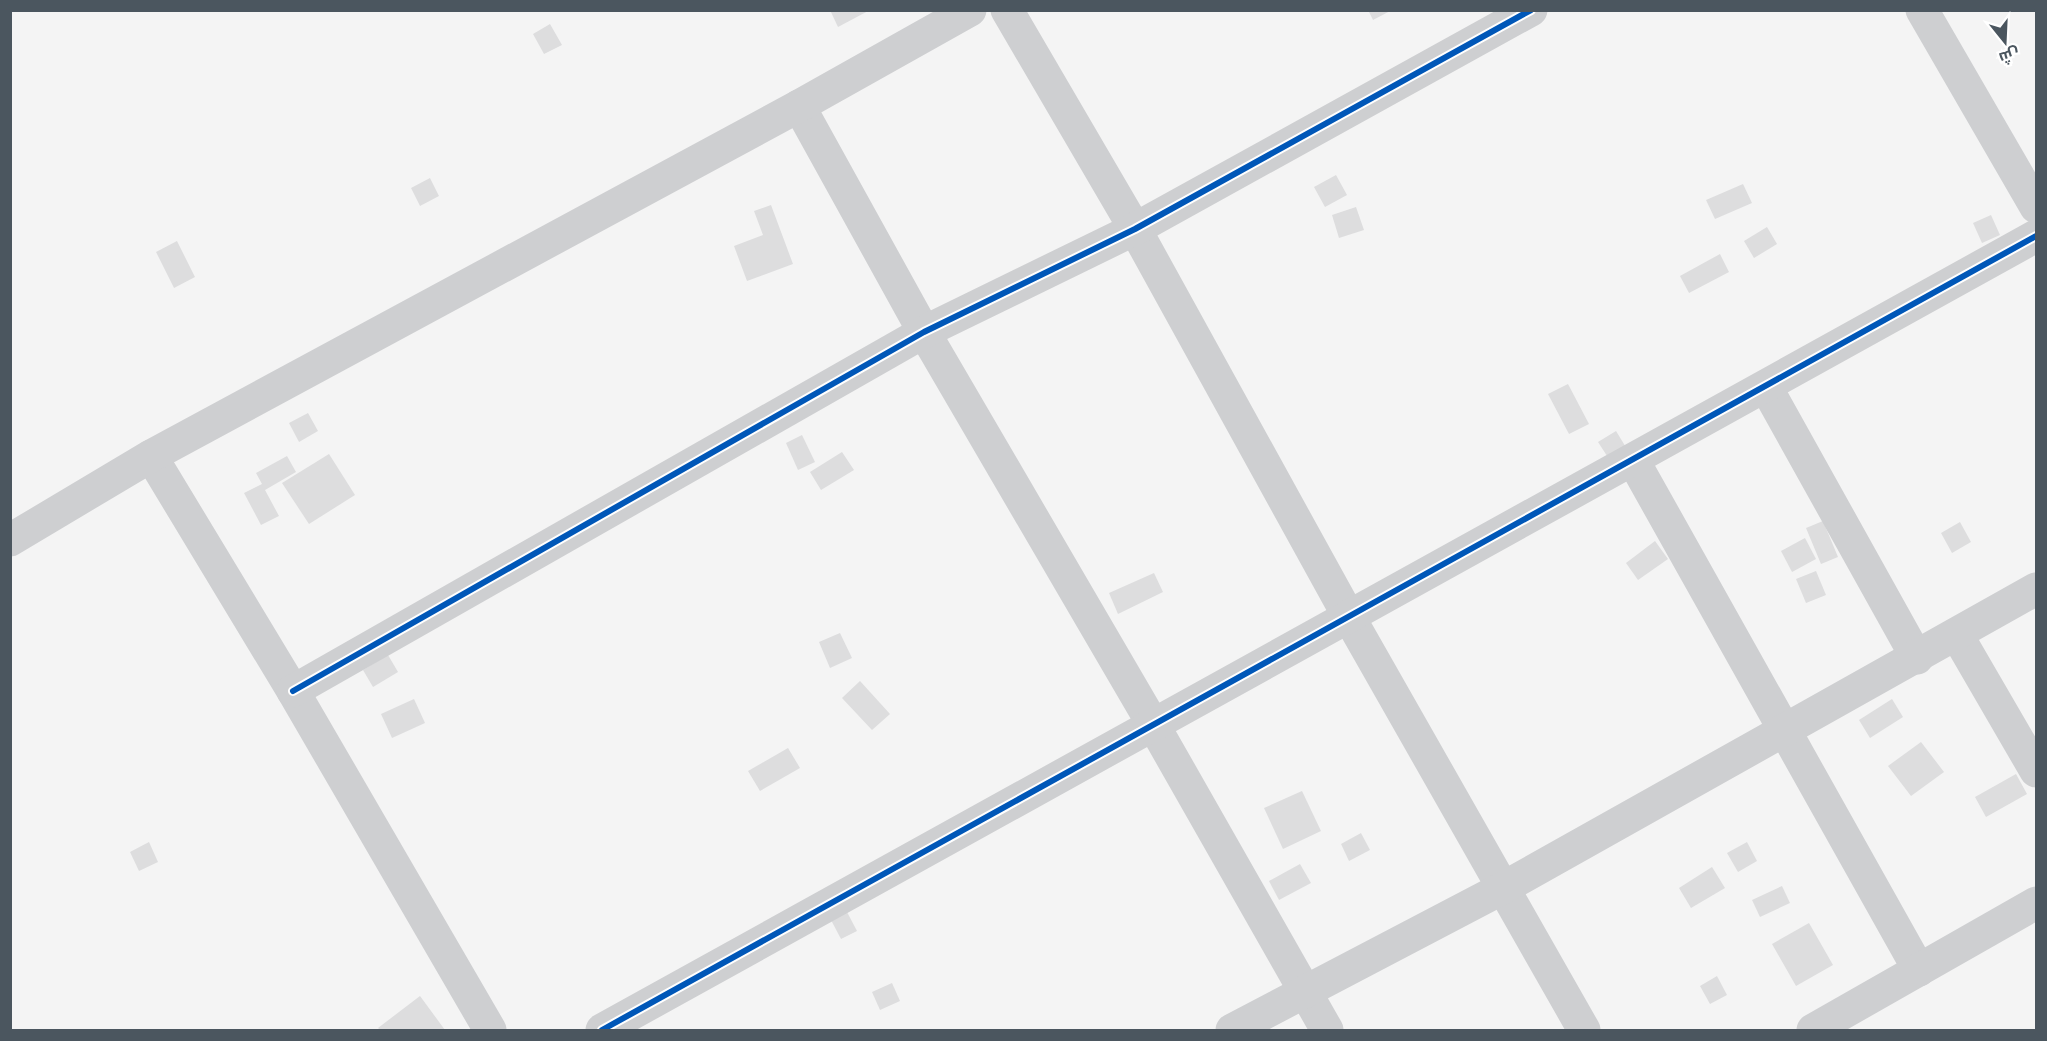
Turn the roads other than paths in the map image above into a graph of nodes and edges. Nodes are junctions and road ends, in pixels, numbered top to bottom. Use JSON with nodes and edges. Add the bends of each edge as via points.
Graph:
{"nodes":[{"id":1,"x":970,"y":10,"type":"edge"},
{"id":2,"x":1007,"y":10,"type":"edge"},
{"id":3,"x":1531,"y":10,"type":"edge"},
{"id":4,"x":1922,"y":10,"type":"edge"},
{"id":5,"x":799,"y":106,"type":"junction"},
{"id":6,"x":2037,"y":207,"type":"edge"},
{"id":7,"x":1134,"y":229,"type":"junction"},
{"id":8,"x":2037,"y":236,"type":"edge"},
{"id":9,"x":924,"y":332,"type":"junction"},
{"id":10,"x":1766,"y":387,"type":"junction"},
{"id":11,"x":151,"y":456,"type":"junction"},
{"id":12,"x":1633,"y":460,"type":"junction"},
{"id":13,"x":10,"y":540,"type":"edge"},
{"id":14,"x":2037,"y":589,"type":"edge"},
{"id":15,"x":1349,"y":617,"type":"junction"},
{"id":16,"x":1957,"y":635,"type":"junction"},
{"id":17,"x":1917,"y":658,"type":"junction"},
{"id":18,"x":293,"y":691,"type":"junction"},
{"id":19,"x":1154,"y":726,"type":"junction"},
{"id":20,"x":1785,"y":731,"type":"junction"},
{"id":21,"x":2037,"y":771,"type":"edge"},
{"id":22,"x":1503,"y":888,"type":"junction"},
{"id":23,"x":2037,"y":903,"type":"edge"},
{"id":24,"x":1918,"y":970,"type":"junction"},
{"id":25,"x":1305,"y":993,"type":"junction"},
{"id":26,"x":479,"y":1027,"type":"edge"},
{"id":27,"x":1825,"y":1027,"type":"edge"},
{"id":28,"x":602,"y":1030,"type":"edge"},
{"id":29,"x":1232,"y":1030,"type":"edge"},
{"id":30,"x":1327,"y":1030,"type":"edge"},
{"id":31,"x":1584,"y":1030,"type":"edge"}],
"edges":[{"from":1,"to":5,"type":"street"},
{"from":2,"to":7,"type":"street"},
{"from":3,"to":7,"type":"street"},
{"from":4,"to":6,"type":"street"},
{"from":5,"to":9,"type":"street"},
{"from":5,"to":11,"type":"street"},
{"from":7,"to":9,"type":"street"},
{"from":7,"to":15,"type":"street"},
{"from":8,"to":10,"type":"street"},
{"from":9,"to":18,"type":"street"},
{"from":9,"to":19,"type":"street"},
{"from":10,"to":12,"type":"street"},
{"from":10,"to":17,"type":"street"},
{"from":11,"to":13,"type":"street"},
{"from":11,"to":18,"type":"street"},
{"from":12,"to":15,"type":"street"},
{"from":12,"to":20,"type":"street"},
{"from":14,"to":16,"type":"street"},
{"from":15,"to":19,"type":"street"},
{"from":15,"to":22,"type":"street"},
{"from":16,"to":17,"type":"street"},
{"from":16,"to":21,"type":"street"},
{"from":17,"to":20,"type":"street"},
{"from":18,"to":26,"type":"street"},
{"from":19,"to":25,"type":"street"},
{"from":19,"to":28,"type":"street"},
{"from":20,"to":22,"type":"street"},
{"from":20,"to":24,"type":"street"},
{"from":22,"to":25,"type":"street"},
{"from":22,"to":31,"type":"street"},
{"from":23,"to":24,"type":"street"},
{"from":24,"to":27,"type":"street"},
{"from":25,"to":29,"type":"street"},
{"from":25,"to":30,"type":"street"}]}
